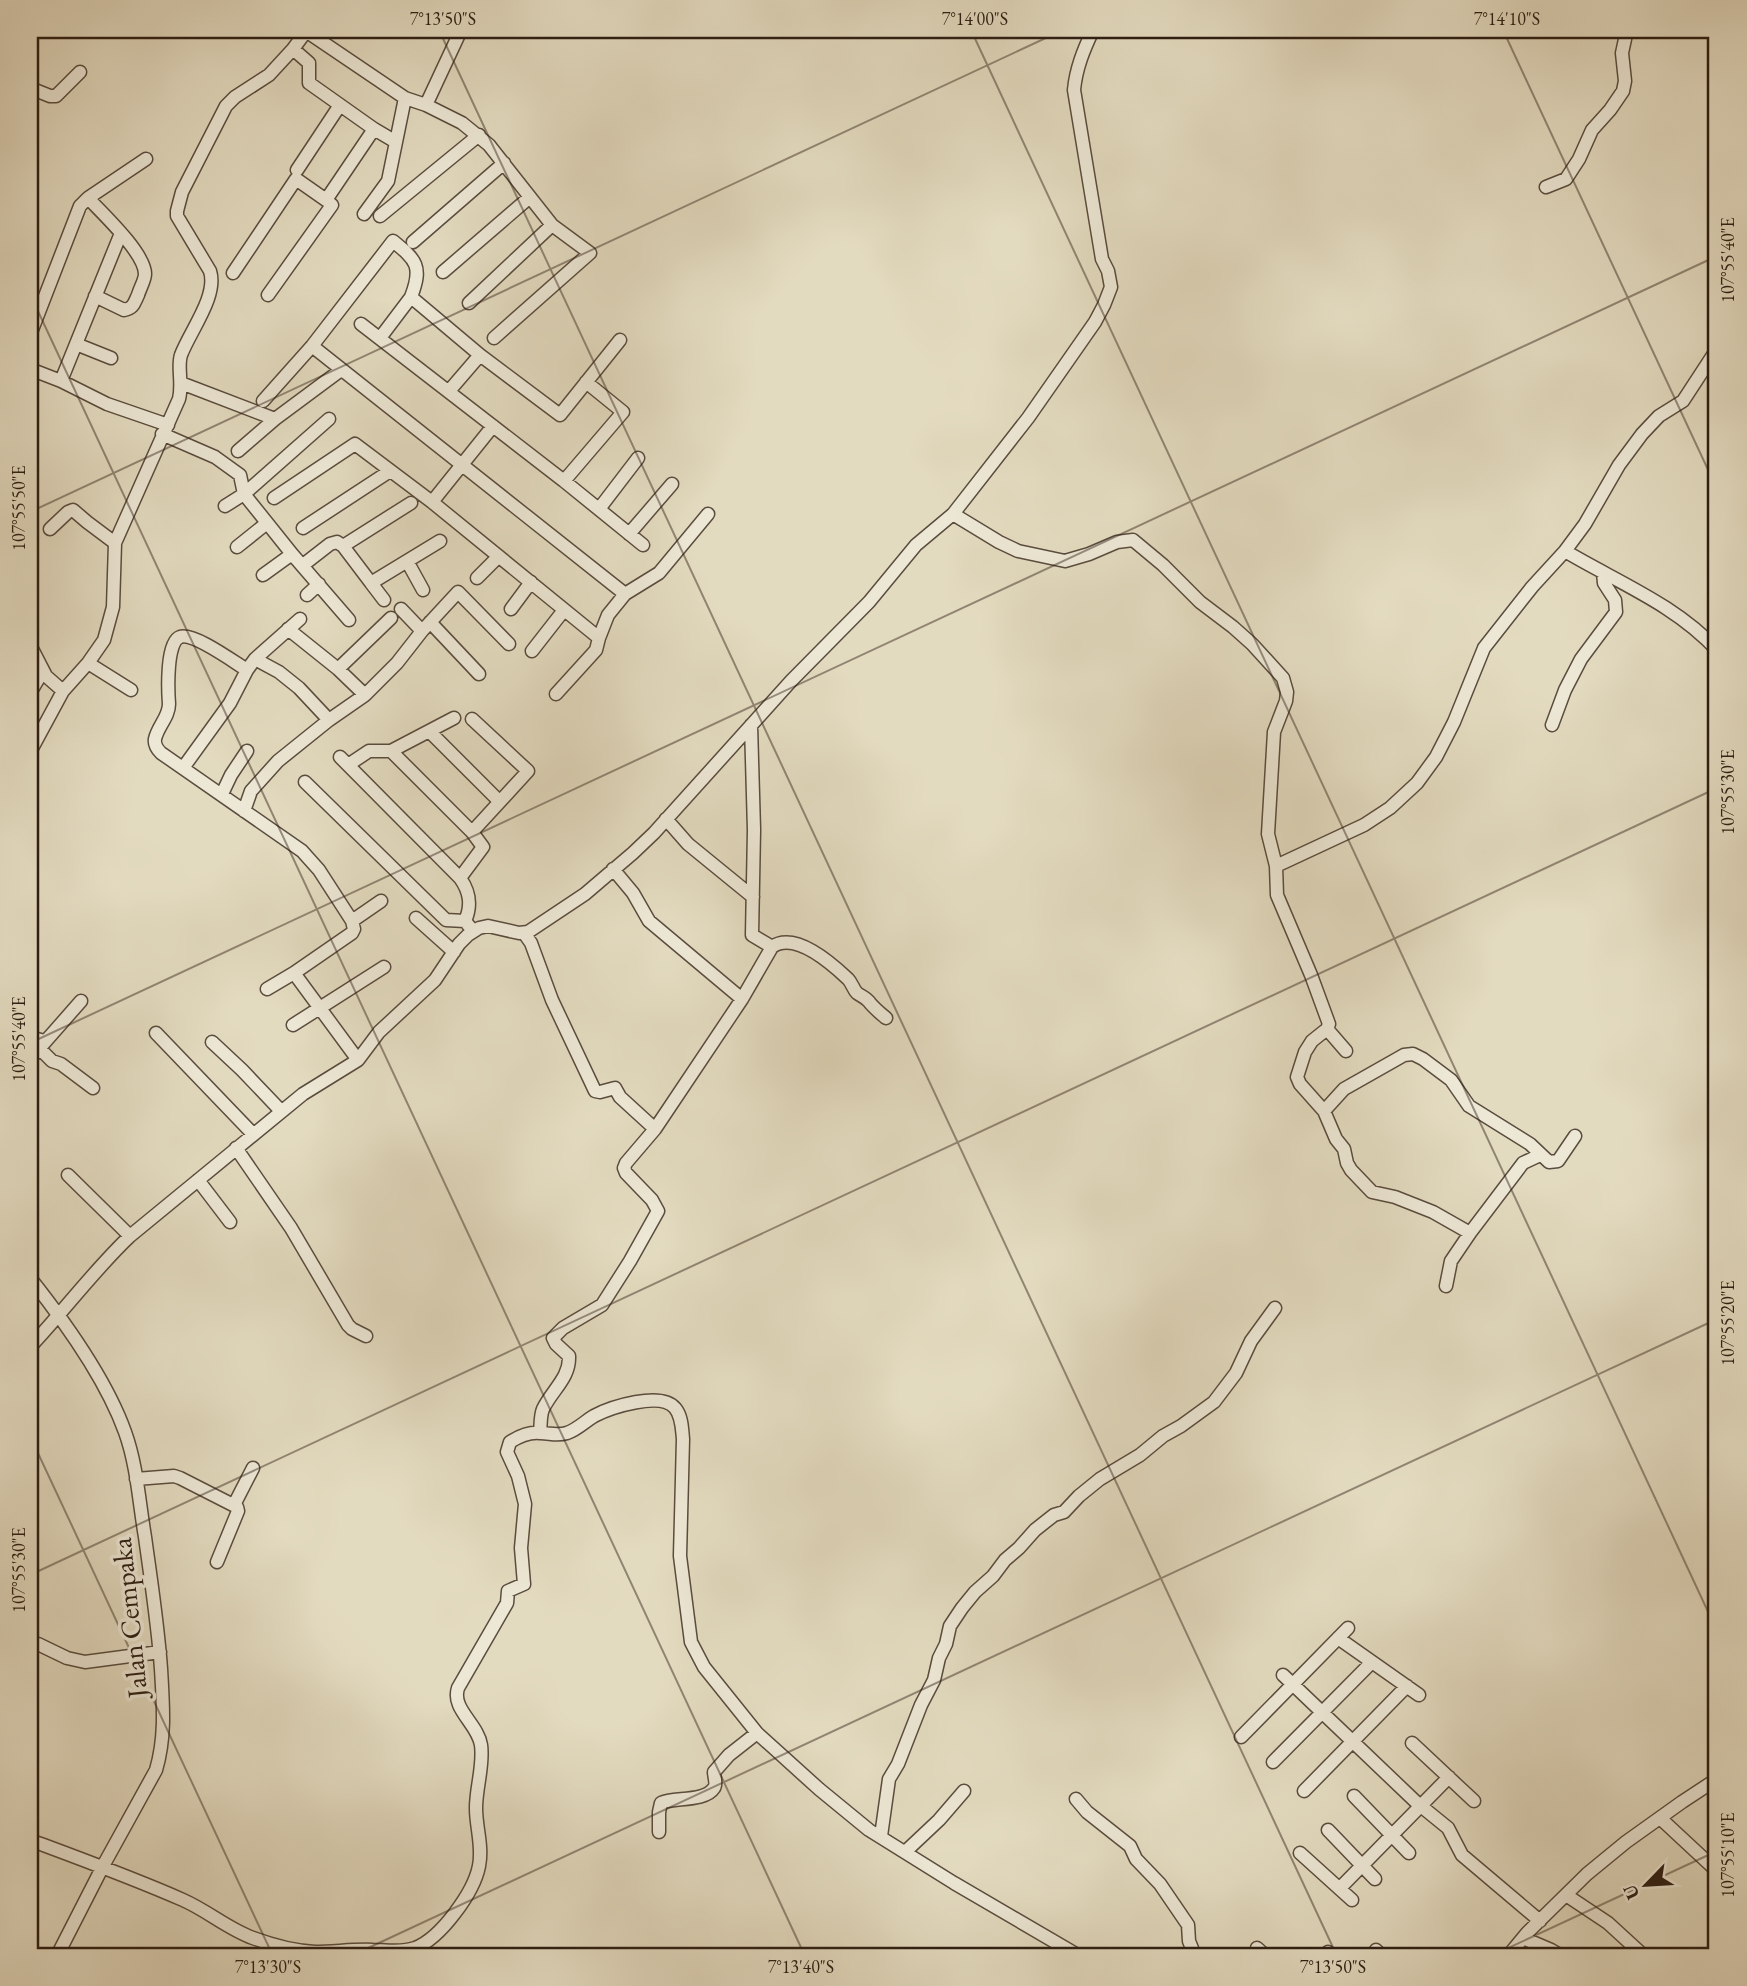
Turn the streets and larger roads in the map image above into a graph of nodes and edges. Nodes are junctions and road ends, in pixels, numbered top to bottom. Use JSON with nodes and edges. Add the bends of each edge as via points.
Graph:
{"nodes":[{"id":1,"x":307,"y":30,"type":"edge"},
{"id":2,"x":461,"y":30,"type":"edge"},
{"id":3,"x":1093,"y":30,"type":"edge"},
{"id":4,"x":1627,"y":30,"type":"edge"},
{"id":5,"x":293,"y":49,"type":"junction"},
{"id":6,"x":80,"y":72,"type":"dead end"},
{"id":7,"x":30,"y":88,"type":"edge"},
{"id":8,"x":405,"y":97,"type":"junction"},
{"id":9,"x":340,"y":105,"type":"junction"},
{"id":10,"x":426,"y":105,"type":"junction"},
{"id":11,"x":374,"y":129,"type":"junction"},
{"id":12,"x":479,"y":135,"type":"junction"},
{"id":13,"x":396,"y":142,"type":"junction"},
{"id":14,"x":146,"y":159,"type":"dead end"},
{"id":15,"x":504,"y":163,"type":"junction"},
{"id":16,"x":297,"y":170,"type":"dead end"},
{"id":17,"x":1546,"y":187,"type":"dead end"},
{"id":18,"x":530,"y":197,"type":"junction"},
{"id":19,"x":88,"y":198,"type":"junction"},
{"id":20,"x":326,"y":200,"type":"junction"},
{"id":21,"x":364,"y":214,"type":"dead end"},
{"id":22,"x":380,"y":216,"type":"dead end"},
{"id":23,"x":552,"y":225,"type":"junction"},
{"id":24,"x":121,"y":233,"type":"junction"},
{"id":25,"x":413,"y":242,"type":"dead end"},
{"id":26,"x":443,"y":272,"type":"dead end"},
{"id":27,"x":233,"y":273,"type":"dead end"},
{"id":28,"x":268,"y":295,"type":"dead end"},
{"id":29,"x":95,"y":296,"type":"junction"},
{"id":30,"x":411,"y":297,"type":"junction"},
{"id":31,"x":469,"y":303,"type":"dead end"},
{"id":32,"x":361,"y":324,"type":"dead end"},
{"id":33,"x":30,"y":335,"type":"edge"},
{"id":34,"x":380,"y":338,"type":"junction"},
{"id":35,"x":494,"y":338,"type":"dead end"},
{"id":36,"x":620,"y":340,"type":"dead end"},
{"id":37,"x":76,"y":344,"type":"junction"},
{"id":38,"x":312,"y":346,"type":"junction"},
{"id":39,"x":1717,"y":349,"type":"edge"},
{"id":40,"x":480,"y":355,"type":"junction"},
{"id":41,"x":111,"y":358,"type":"dead end"},
{"id":42,"x":30,"y":369,"type":"edge"},
{"id":43,"x":341,"y":370,"type":"junction"},
{"id":44,"x":61,"y":382,"type":"junction"},
{"id":45,"x":586,"y":382,"type":"junction"},
{"id":46,"x":181,"y":383,"type":"junction"},
{"id":47,"x":449,"y":391,"type":"junction"},
{"id":48,"x":263,"y":401,"type":"dead end"},
{"id":49,"x":275,"y":419,"type":"junction"},
{"id":50,"x":329,"y":419,"type":"dead end"},
{"id":51,"x":493,"y":426,"type":"junction"},
{"id":52,"x":165,"y":430,"type":"junction"},
{"id":53,"x":238,"y":451,"type":"dead end"},
{"id":54,"x":638,"y":458,"type":"dead end"},
{"id":55,"x":462,"y":465,"type":"junction"},
{"id":56,"x":390,"y":471,"type":"junction"},
{"id":57,"x":564,"y":481,"type":"junction"},
{"id":58,"x":672,"y":484,"type":"dead end"},
{"id":59,"x":244,"y":494,"type":"junction"},
{"id":60,"x":274,"y":498,"type":"dead end"},
{"id":61,"x":432,"y":502,"type":"junction"},
{"id":62,"x":411,"y":503,"type":"dead end"},
{"id":63,"x":225,"y":506,"type":"dead end"},
{"id":64,"x":599,"y":509,"type":"junction"},
{"id":65,"x":708,"y":514,"type":"dead end"},
{"id":66,"x":953,"y":514,"type":"junction"},
{"id":67,"x":267,"y":523,"type":"junction"},
{"id":68,"x":303,"y":528,"type":"dead end"},
{"id":69,"x":50,"y":529,"type":"dead end"},
{"id":70,"x":629,"y":534,"type":"junction"},
{"id":71,"x":440,"y":541,"type":"dead end"},
{"id":72,"x":115,"y":543,"type":"junction"},
{"id":73,"x":643,"y":545,"type":"dead end"},
{"id":74,"x":237,"y":547,"type":"dead end"},
{"id":75,"x":343,"y":547,"type":"junction"},
{"id":76,"x":1565,"y":551,"type":"junction"},
{"id":77,"x":292,"y":554,"type":"junction"},
{"id":78,"x":498,"y":557,"type":"junction"},
{"id":79,"x":407,"y":561,"type":"junction"},
{"id":80,"x":303,"y":565,"type":"junction"},
{"id":81,"x":1603,"y":573,"type":"junction"},
{"id":82,"x":263,"y":575,"type":"dead end"},
{"id":83,"x":477,"y":578,"type":"dead end"},
{"id":84,"x":531,"y":582,"type":"junction"},
{"id":85,"x":371,"y":583,"type":"junction"},
{"id":86,"x":319,"y":584,"type":"junction"},
{"id":87,"x":424,"y":590,"type":"dead end"},
{"id":88,"x":625,"y":594,"type":"junction"},
{"id":89,"x":307,"y":595,"type":"dead end"},
{"id":90,"x":384,"y":600,"type":"dead end"},
{"id":91,"x":401,"y":609,"type":"dead end"},
{"id":92,"x":511,"y":609,"type":"dead end"},
{"id":93,"x":564,"y":610,"type":"junction"},
{"id":94,"x":391,"y":618,"type":"dead end"},
{"id":95,"x":300,"y":619,"type":"dead end"},
{"id":96,"x":349,"y":620,"type":"dead end"},
{"id":97,"x":426,"y":626,"type":"junction"},
{"id":98,"x":288,"y":629,"type":"junction"},
{"id":99,"x":599,"y":638,"type":"junction"},
{"id":100,"x":509,"y":644,"type":"dead end"},
{"id":101,"x":30,"y":645,"type":"edge"},
{"id":102,"x":1717,"y":650,"type":"edge"},
{"id":103,"x":532,"y":651,"type":"dead end"},
{"id":104,"x":255,"y":659,"type":"junction"},
{"id":105,"x":89,"y":663,"type":"junction"},
{"id":106,"x":338,"y":669,"type":"junction"},
{"id":107,"x":247,"y":670,"type":"junction"},
{"id":108,"x":43,"y":671,"type":"junction"},
{"id":109,"x":479,"y":674,"type":"dead end"},
{"id":110,"x":131,"y":690,"type":"dead end"},
{"id":111,"x":63,"y":691,"type":"junction"},
{"id":112,"x":30,"y":693,"type":"edge"},
{"id":113,"x":556,"y":694,"type":"dead end"},
{"id":114,"x":365,"y":695,"type":"junction"},
{"id":115,"x":454,"y":718,"type":"dead end"},
{"id":116,"x":472,"y":719,"type":"dead end"},
{"id":117,"x":329,"y":720,"type":"junction"},
{"id":118,"x":751,"y":725,"type":"junction"},
{"id":119,"x":1552,"y":725,"type":"dead end"},
{"id":120,"x":430,"y":732,"type":"junction"},
{"id":121,"x":30,"y":751,"type":"edge"},
{"id":122,"x":247,"y":751,"type":"dead end"},
{"id":123,"x":391,"y":751,"type":"junction"},
{"id":124,"x":183,"y":768,"type":"junction"},
{"id":125,"x":305,"y":782,"type":"dead end"},
{"id":126,"x":222,"y":794,"type":"junction"},
{"id":127,"x":499,"y":802,"type":"junction"},
{"id":128,"x":244,"y":811,"type":"junction"},
{"id":129,"x":666,"y":819,"type":"junction"},
{"id":130,"x":472,"y":832,"type":"junction"},
{"id":131,"x":1276,"y":866,"type":"junction"},
{"id":132,"x":613,"y":869,"type":"junction"},
{"id":133,"x":460,"y":878,"type":"junction"},
{"id":134,"x":753,"y":897,"type":"junction"},
{"id":135,"x":381,"y":901,"type":"dead end"},
{"id":136,"x":416,"y":918,"type":"dead end"},
{"id":137,"x":352,"y":921,"type":"junction"},
{"id":138,"x":469,"y":926,"type":"junction"},
{"id":139,"x":524,"y":933,"type":"junction"},
{"id":140,"x":772,"y":947,"type":"junction"},
{"id":141,"x":454,"y":952,"type":"junction"},
{"id":142,"x":384,"y":967,"type":"dead end"},
{"id":143,"x":294,"y":973,"type":"junction"},
{"id":144,"x":267,"y":989,"type":"dead end"},
{"id":145,"x":742,"y":999,"type":"junction"},
{"id":146,"x":81,"y":1001,"type":"dead end"},
{"id":147,"x":320,"y":1008,"type":"junction"},
{"id":148,"x":886,"y":1018,"type":"dead end"},
{"id":149,"x":293,"y":1026,"type":"dead end"},
{"id":150,"x":1327,"y":1029,"type":"junction"},
{"id":151,"x":156,"y":1033,"type":"dead end"},
{"id":152,"x":30,"y":1037,"type":"edge"},
{"id":153,"x":212,"y":1042,"type":"dead end"},
{"id":154,"x":42,"y":1045,"type":"junction"},
{"id":155,"x":1346,"y":1051,"type":"dead end"},
{"id":156,"x":30,"y":1059,"type":"edge"},
{"id":157,"x":358,"y":1060,"type":"junction"},
{"id":158,"x":93,"y":1088,"type":"dead end"},
{"id":159,"x":281,"y":1111,"type":"junction"},
{"id":160,"x":1324,"y":1111,"type":"junction"},
{"id":161,"x":655,"y":1129,"type":"junction"},
{"id":162,"x":253,"y":1135,"type":"junction"},
{"id":163,"x":1575,"y":1136,"type":"dead end"},
{"id":164,"x":236,"y":1148,"type":"junction"},
{"id":165,"x":1540,"y":1155,"type":"junction"},
{"id":166,"x":68,"y":1175,"type":"dead end"},
{"id":167,"x":198,"y":1180,"type":"junction"},
{"id":168,"x":230,"y":1222,"type":"dead end"},
{"id":169,"x":1470,"y":1233,"type":"junction"},
{"id":170,"x":130,"y":1236,"type":"junction"},
{"id":171,"x":30,"y":1278,"type":"edge"},
{"id":172,"x":1446,"y":1286,"type":"dead end"},
{"id":173,"x":1275,"y":1308,"type":"dead end"},
{"id":174,"x":60,"y":1315,"type":"junction"},
{"id":175,"x":366,"y":1336,"type":"dead end"},
{"id":176,"x":30,"y":1347,"type":"edge"},
{"id":177,"x":540,"y":1432,"type":"junction"},
{"id":178,"x":253,"y":1468,"type":"dead end"},
{"id":179,"x":136,"y":1479,"type":"junction"},
{"id":180,"x":234,"y":1505,"type":"junction"},
{"id":181,"x":217,"y":1562,"type":"dead end"},
{"id":182,"x":1348,"y":1628,"type":"dead end"},
{"id":183,"x":1338,"y":1638,"type":"junction"},
{"id":184,"x":30,"y":1645,"type":"edge"},
{"id":185,"x":160,"y":1652,"type":"junction"},
{"id":186,"x":1372,"y":1662,"type":"junction"},
{"id":187,"x":1283,"y":1675,"type":"dead end"},
{"id":188,"x":1293,"y":1685,"type":"junction"},
{"id":189,"x":1407,"y":1686,"type":"junction"},
{"id":190,"x":1419,"y":1695,"type":"dead end"},
{"id":191,"x":1322,"y":1713,"type":"junction"},
{"id":192,"x":757,"y":1733,"type":"junction"},
{"id":193,"x":1241,"y":1737,"type":"dead end"},
{"id":194,"x":1353,"y":1742,"type":"junction"},
{"id":195,"x":1412,"y":1743,"type":"dead end"},
{"id":196,"x":1273,"y":1762,"type":"dead end"},
{"id":197,"x":1449,"y":1777,"type":"junction"},
{"id":198,"x":1715,"y":1784,"type":"edge"},
{"id":199,"x":964,"y":1791,"type":"dead end"},
{"id":200,"x":1304,"y":1791,"type":"dead end"},
{"id":201,"x":1354,"y":1796,"type":"dead end"},
{"id":202,"x":1076,"y":1799,"type":"dead end"},
{"id":203,"x":1474,"y":1801,"type":"dead end"},
{"id":204,"x":1420,"y":1806,"type":"junction"},
{"id":205,"x":1660,"y":1818,"type":"junction"},
{"id":206,"x":1328,"y":1830,"type":"dead end"},
{"id":207,"x":659,"y":1832,"type":"dead end"},
{"id":208,"x":881,"y":1836,"type":"junction"},
{"id":209,"x":1392,"y":1836,"type":"junction"},
{"id":210,"x":30,"y":1840,"type":"edge"},
{"id":211,"x":905,"y":1852,"type":"junction"},
{"id":212,"x":1300,"y":1853,"type":"dead end"},
{"id":213,"x":1409,"y":1853,"type":"dead end"},
{"id":214,"x":106,"y":1860,"type":"junction"},
{"id":215,"x":1363,"y":1866,"type":"junction"},
{"id":216,"x":1717,"y":1871,"type":"edge"},
{"id":217,"x":1375,"y":1879,"type":"dead end"},
{"id":218,"x":1340,"y":1888,"type":"junction"},
{"id":219,"x":1566,"y":1895,"type":"junction"},
{"id":220,"x":1352,"y":1899,"type":"dead end"},
{"id":221,"x":1539,"y":1921,"type":"junction"},
{"id":222,"x":1523,"y":1938,"type":"junction"},
{"id":223,"x":57,"y":1956,"type":"edge"},
{"id":224,"x":1079,"y":1956,"type":"edge"},
{"id":225,"x":1195,"y":1956,"type":"edge"},
{"id":226,"x":1508,"y":1956,"type":"edge"},
{"id":227,"x":1561,"y":1956,"type":"edge"},
{"id":228,"x":1644,"y":1956,"type":"edge"}],
"edges":[{"from":1,"to":5,"type":"street"},
{"from":1,"to":8,"type":"street"},
{"from":2,"to":10,"type":"street"},
{"from":3,"to":66,"type":"street","via":[[1075,75],[1074,90],[1102,259],[1111,286],[1095,322]]},
{"from":4,"to":17,"type":"street","via":[[1623,91],[1592,130],[1566,179]]},
{"from":5,"to":9,"type":"street","via":[[309,63],[309,83]]},
{"from":5,"to":46,"type":"street","via":[[269,75],[230,101],[182,192],[177,216],[207,264],[212,282],[180,357]]},
{"from":6,"to":7,"type":"street","via":[[56,96]]},
{"from":8,"to":10,"type":"street"},
{"from":8,"to":13,"type":"street"},
{"from":9,"to":11,"type":"street"},
{"from":9,"to":16,"type":"street"},
{"from":10,"to":12,"type":"street"},
{"from":11,"to":13,"type":"street"},
{"from":11,"to":20,"type":"street"},
{"from":12,"to":15,"type":"street"},
{"from":12,"to":22,"type":"street"},
{"from":13,"to":21,"type":"street","via":[[388,181]]},
{"from":14,"to":19,"type":"street"},
{"from":15,"to":18,"type":"street"},
{"from":15,"to":25,"type":"street"},
{"from":18,"to":23,"type":"street"},
{"from":18,"to":26,"type":"street"},
{"from":19,"to":24,"type":"street"},
{"from":19,"to":33,"type":"street","via":[[80,206]]},
{"from":20,"to":27,"type":"street","via":[[296,179]]},
{"from":20,"to":28,"type":"street","via":[[332,205]]},
{"from":23,"to":31,"type":"street"},
{"from":23,"to":35,"type":"street","via":[[590,253]]},
{"from":24,"to":29,"type":"street"},
{"from":24,"to":29,"type":"street","via":[[145,271],[134,306],[124,310]]},
{"from":29,"to":37,"type":"street"},
{"from":30,"to":34,"type":"street"},
{"from":30,"to":38,"type":"street","via":[[417,270],[412,257],[393,241]]},
{"from":30,"to":40,"type":"street"},
{"from":32,"to":34,"type":"street"},
{"from":34,"to":47,"type":"street"},
{"from":36,"to":45,"type":"street"},
{"from":37,"to":41,"type":"street"},
{"from":37,"to":44,"type":"street"},
{"from":38,"to":43,"type":"street"},
{"from":38,"to":48,"type":"street"},
{"from":39,"to":76,"type":"street","via":[[1683,401],[1642,434]]},
{"from":40,"to":45,"type":"street","via":[[560,415]]},
{"from":40,"to":47,"type":"street"},
{"from":42,"to":44,"type":"street"},
{"from":43,"to":49,"type":"street"},
{"from":43,"to":55,"type":"street"},
{"from":44,"to":52,"type":"street"},
{"from":45,"to":57,"type":"street","via":[[623,412]]},
{"from":46,"to":49,"type":"street"},
{"from":46,"to":52,"type":"street"},
{"from":47,"to":51,"type":"street"},
{"from":49,"to":53,"type":"street"},
{"from":50,"to":59,"type":"street"},
{"from":51,"to":55,"type":"street"},
{"from":51,"to":57,"type":"street"},
{"from":52,"to":59,"type":"street","via":[[232,468],[240,475]]},
{"from":52,"to":72,"type":"street"},
{"from":54,"to":64,"type":"street"},
{"from":55,"to":61,"type":"street"},
{"from":55,"to":88,"type":"street"},
{"from":56,"to":60,"type":"street","via":[[355,443]]},
{"from":56,"to":61,"type":"street"},
{"from":56,"to":68,"type":"street"},
{"from":57,"to":64,"type":"street"},
{"from":58,"to":70,"type":"street"},
{"from":59,"to":63,"type":"street"},
{"from":59,"to":67,"type":"street"},
{"from":61,"to":78,"type":"street"},
{"from":62,"to":75,"type":"street"},
{"from":64,"to":70,"type":"street"},
{"from":65,"to":88,"type":"street","via":[[659,573]]},
{"from":66,"to":118,"type":"street","via":[[916,545],[869,602]]},
{"from":66,"to":131,"type":"street","via":[[1018,551],[1065,561],[1133,540],[1233,626],[1279,673],[1287,692],[1274,732],[1268,834]]},
{"from":67,"to":74,"type":"street"},
{"from":67,"to":77,"type":"street"},
{"from":69,"to":72,"type":"street","via":[[73,510]]},
{"from":70,"to":73,"type":"street"},
{"from":71,"to":79,"type":"street"},
{"from":72,"to":105,"type":"street","via":[[113,607],[104,640]]},
{"from":75,"to":80,"type":"street","via":[[337,542],[330,544]]},
{"from":75,"to":85,"type":"street"},
{"from":76,"to":81,"type":"street"},
{"from":76,"to":131,"type":"street","via":[[1484,648],[1454,723],[1417,783],[1364,825]]},
{"from":77,"to":80,"type":"street"},
{"from":77,"to":82,"type":"street"},
{"from":78,"to":83,"type":"street"},
{"from":78,"to":84,"type":"street"},
{"from":79,"to":85,"type":"street"},
{"from":79,"to":87,"type":"street"},
{"from":80,"to":86,"type":"street"},
{"from":81,"to":102,"type":"street","via":[[1661,605]]},
{"from":81,"to":119,"type":"street","via":[[1616,612],[1581,659]]},
{"from":84,"to":92,"type":"street"},
{"from":84,"to":93,"type":"street"},
{"from":85,"to":90,"type":"street"},
{"from":86,"to":89,"type":"street"},
{"from":86,"to":96,"type":"street"},
{"from":88,"to":99,"type":"street","via":[[608,615]]},
{"from":91,"to":97,"type":"street"},
{"from":93,"to":99,"type":"street"},
{"from":93,"to":103,"type":"street"},
{"from":94,"to":106,"type":"street"},
{"from":95,"to":98,"type":"street"},
{"from":97,"to":100,"type":"street","via":[[458,593]]},
{"from":97,"to":109,"type":"street"},
{"from":97,"to":114,"type":"street"},
{"from":98,"to":104,"type":"street"},
{"from":98,"to":106,"type":"street"},
{"from":99,"to":113,"type":"street","via":[[596,650]]},
{"from":101,"to":108,"type":"street"},
{"from":104,"to":107,"type":"street"},
{"from":104,"to":117,"type":"street","via":[[299,688]]},
{"from":105,"to":110,"type":"street"},
{"from":105,"to":111,"type":"street"},
{"from":106,"to":114,"type":"street"},
{"from":107,"to":124,"type":"street","via":[[230,703]]},
{"from":107,"to":124,"type":"street","via":[[193,638],[183,636],[174,641],[167,685],[169,706],[155,745]]},
{"from":108,"to":111,"type":"street"},
{"from":108,"to":112,"type":"street"},
{"from":111,"to":121,"type":"street"},
{"from":114,"to":117,"type":"street"},
{"from":115,"to":120,"type":"street"},
{"from":116,"to":127,"type":"street","via":[[528,772]]},
{"from":117,"to":128,"type":"street","via":[[278,761],[251,791]]},
{"from":118,"to":129,"type":"street"},
{"from":118,"to":134,"type":"street"},
{"from":120,"to":123,"type":"street"},
{"from":120,"to":127,"type":"street"},
{"from":122,"to":126,"type":"street"},
{"from":123,"to":130,"type":"street"},
{"from":123,"to":133,"type":"street","via":[[369,751],[344,761]]},
{"from":124,"to":126,"type":"street"},
{"from":125,"to":138,"type":"street","via":[[446,920]]},
{"from":126,"to":128,"type":"street"},
{"from":127,"to":130,"type":"street"},
{"from":128,"to":137,"type":"street","via":[[302,851]]},
{"from":129,"to":132,"type":"street"},
{"from":129,"to":134,"type":"street","via":[[688,844]]},
{"from":130,"to":133,"type":"street","via":[[483,847]]},
{"from":131,"to":150,"type":"street","via":[[1277,895],[1329,1022]]},
{"from":132,"to":139,"type":"street","via":[[585,894]]},
{"from":132,"to":145,"type":"street","via":[[649,921]]},
{"from":133,"to":138,"type":"street","via":[[467,888]]},
{"from":134,"to":140,"type":"street","via":[[752,935]]},
{"from":135,"to":137,"type":"street"},
{"from":136,"to":141,"type":"street"},
{"from":137,"to":143,"type":"street","via":[[352,933]]},
{"from":138,"to":139,"type":"street"},
{"from":138,"to":141,"type":"street"},
{"from":139,"to":161,"type":"street","via":[[596,1091],[615,1088]]},
{"from":140,"to":145,"type":"street"},
{"from":140,"to":148,"type":"street","via":[[797,943],[805,947],[848,980]]},
{"from":141,"to":157,"type":"street","via":[[435,980],[379,1032]]},
{"from":142,"to":147,"type":"street"},
{"from":143,"to":144,"type":"street"},
{"from":143,"to":147,"type":"street"},
{"from":145,"to":161,"type":"street"},
{"from":146,"to":154,"type":"street"},
{"from":147,"to":149,"type":"street"},
{"from":147,"to":157,"type":"street"},
{"from":150,"to":155,"type":"street"},
{"from":150,"to":160,"type":"street","via":[[1304,1052],[1297,1073],[1300,1084]]},
{"from":151,"to":162,"type":"street"},
{"from":152,"to":154,"type":"street"},
{"from":153,"to":159,"type":"street"},
{"from":154,"to":156,"type":"street"},
{"from":154,"to":158,"type":"street","via":[[52,1060]]},
{"from":157,"to":159,"type":"street"},
{"from":159,"to":162,"type":"street"},
{"from":160,"to":165,"type":"street","via":[[1344,1089],[1413,1054],[1451,1080],[1469,1107],[1530,1144]]},
{"from":160,"to":169,"type":"street","via":[[1347,1163],[1368,1190],[1438,1214]]},
{"from":161,"to":177,"type":"street","via":[[624,1169],[657,1211],[602,1306],[553,1338],[569,1361],[542,1412]]},
{"from":162,"to":164,"type":"street"},
{"from":163,"to":165,"type":"street","via":[[1558,1161],[1549,1162]]},
{"from":164,"to":167,"type":"street"},
{"from":164,"to":175,"type":"street","via":[[291,1227],[348,1325]]},
{"from":165,"to":169,"type":"street","via":[[1523,1163]]},
{"from":166,"to":170,"type":"street"},
{"from":167,"to":168,"type":"street"},
{"from":167,"to":170,"type":"street"},
{"from":169,"to":172,"type":"street","via":[[1451,1261]]},
{"from":170,"to":174,"type":"street"},
{"from":171,"to":174,"type":"street","name":"Jalan Cempaka"},
{"from":173,"to":208,"type":"street","via":[[1214,1402],[1100,1479],[1065,1512],[1031,1534],[962,1608],[950,1626],[934,1681],[889,1779]]},
{"from":174,"to":176,"type":"street"},
{"from":174,"to":179,"type":"street","name":"Jalan Cempaka","via":[[120,1421]]},
{"from":177,"to":192,"type":"street","via":[[565,1433],[605,1411],[644,1401],[666,1402],[677,1410],[683,1439],[680,1556],[691,1642],[704,1667]]},
{"from":177,"to":214,"type":"street","via":[[513,1440],[508,1452],[525,1504],[524,1583],[508,1590],[508,1602],[456,1696],[481,1745],[476,1808],[480,1838],[473,1884],[444,1925],[423,1944],[406,1951],[315,1952],[234,1931]]},
{"from":178,"to":180,"type":"street"},
{"from":179,"to":180,"type":"street","via":[[174,1476]]},
{"from":179,"to":185,"type":"street","name":"Jalan Cempaka"},
{"from":180,"to":181,"type":"street","via":[[238,1511]]},
{"from":182,"to":183,"type":"street"},
{"from":183,"to":186,"type":"street"},
{"from":183,"to":188,"type":"street"},
{"from":184,"to":185,"type":"street","via":[[85,1662]]},
{"from":185,"to":214,"type":"street","name":"Jalan Cempaka","via":[[161,1754]]},
{"from":186,"to":189,"type":"street"},
{"from":186,"to":191,"type":"street"},
{"from":187,"to":188,"type":"street"},
{"from":188,"to":191,"type":"street"},
{"from":188,"to":193,"type":"street"},
{"from":189,"to":190,"type":"street"},
{"from":189,"to":194,"type":"street"},
{"from":191,"to":194,"type":"street"},
{"from":191,"to":196,"type":"street"},
{"from":192,"to":207,"type":"street","via":[[714,1772],[714,1788],[696,1798],[661,1803]]},
{"from":192,"to":208,"type":"street"},
{"from":194,"to":200,"type":"street"},
{"from":194,"to":204,"type":"street"},
{"from":195,"to":197,"type":"street"},
{"from":197,"to":203,"type":"street"},
{"from":197,"to":204,"type":"street"},
{"from":198,"to":205,"type":"street"},
{"from":199,"to":211,"type":"street"},
{"from":201,"to":209,"type":"street"},
{"from":202,"to":225,"type":"street","via":[[1130,1846],[1160,1884],[1188,1925]]},
{"from":204,"to":209,"type":"street"},
{"from":204,"to":221,"type":"street","via":[[1448,1828],[1462,1855]]},
{"from":205,"to":216,"type":"street"},
{"from":205,"to":219,"type":"street"},
{"from":206,"to":215,"type":"street"},
{"from":208,"to":211,"type":"street"},
{"from":209,"to":213,"type":"street"},
{"from":209,"to":215,"type":"street"},
{"from":210,"to":214,"type":"street"},
{"from":211,"to":224,"type":"street"},
{"from":212,"to":218,"type":"street"},
{"from":214,"to":223,"type":"street","name":"Jalan Cempaka"},
{"from":215,"to":217,"type":"street"},
{"from":215,"to":218,"type":"street"},
{"from":218,"to":220,"type":"street"},
{"from":219,"to":221,"type":"street"},
{"from":219,"to":228,"type":"street","via":[[1608,1923]]},
{"from":221,"to":222,"type":"street"},
{"from":222,"to":226,"type":"street"},
{"from":222,"to":227,"type":"street"}]}
